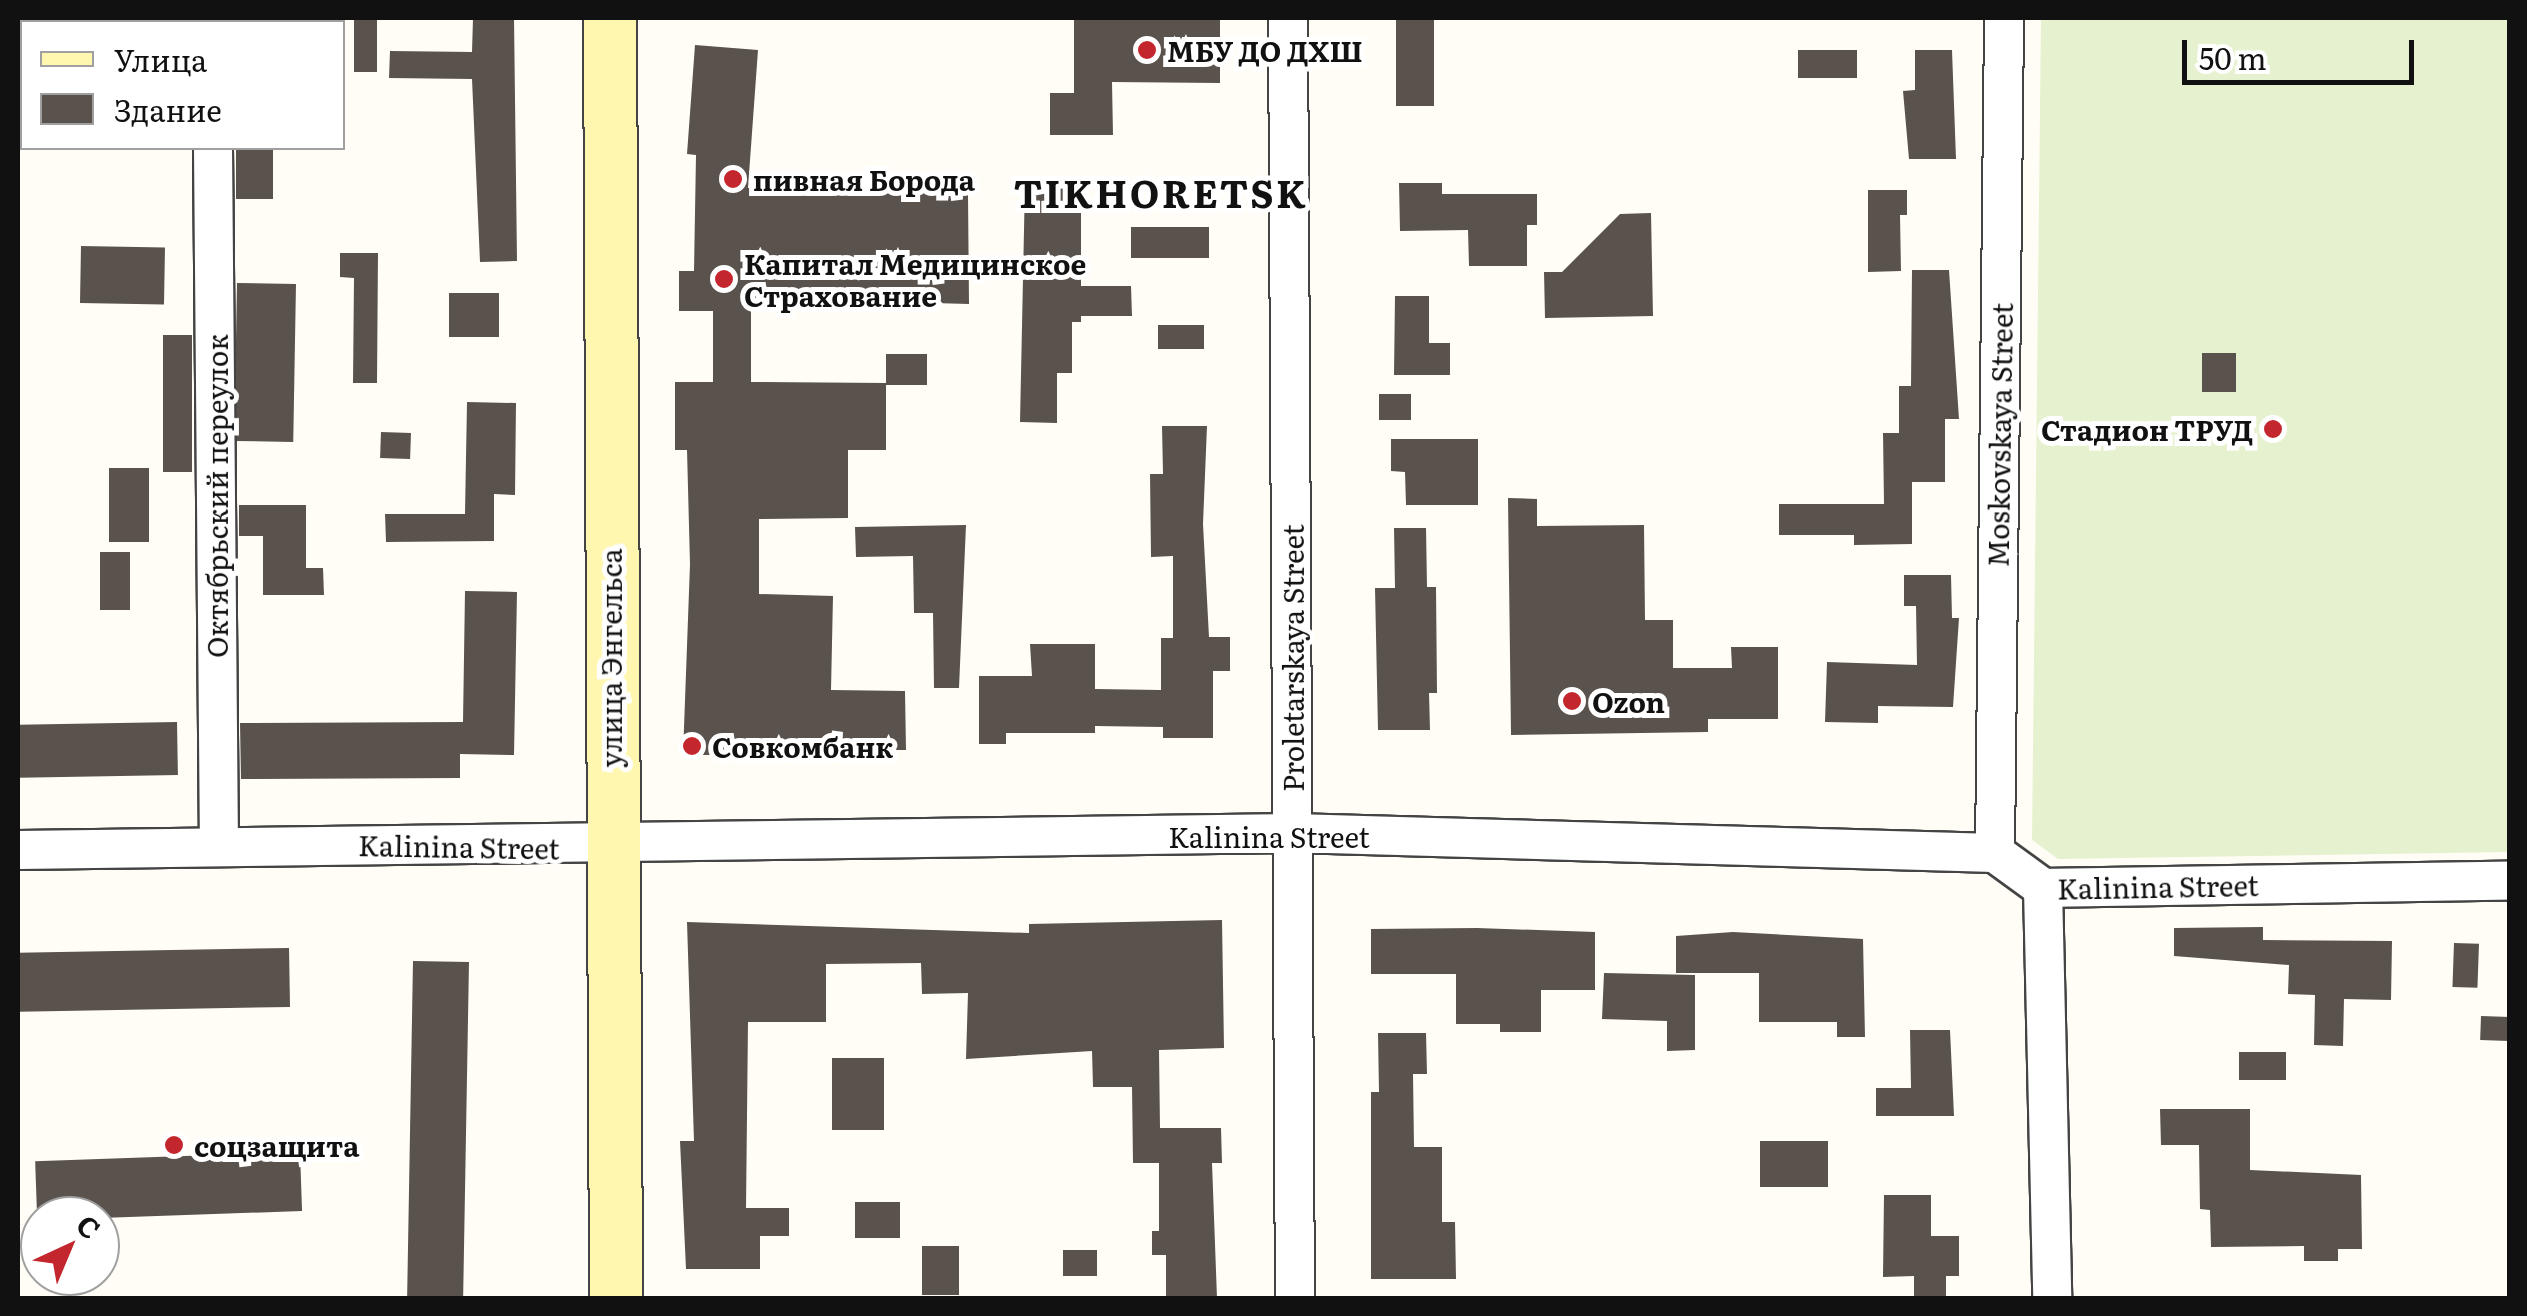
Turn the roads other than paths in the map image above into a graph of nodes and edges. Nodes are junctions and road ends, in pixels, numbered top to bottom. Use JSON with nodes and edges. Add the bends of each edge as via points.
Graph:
{"nodes":[{"id":1,"x":610,"y":18,"type":"edge"},
{"id":2,"x":1288,"y":18,"type":"edge"},
{"id":3,"x":2004,"y":18,"type":"edge"},
{"id":4,"x":213,"y":150,"type":"edge"},
{"id":5,"x":1293,"y":833,"type":"junction"},
{"id":6,"x":219,"y":844,"type":"junction"},
{"id":7,"x":609,"y":847,"type":"junction"},
{"id":8,"x":18,"y":850,"type":"edge"},
{"id":9,"x":1994,"y":852,"type":"junction"},
{"id":10,"x":2510,"y":881,"type":"edge"},
{"id":11,"x":2043,"y":888,"type":"junction"},
{"id":12,"x":616,"y":1298,"type":"edge"},
{"id":13,"x":1295,"y":1298,"type":"edge"},
{"id":14,"x":2052,"y":1298,"type":"edge"}],
"edges":[{"from":1,"to":7,"type":"main road","name":"улица Энгельса"},
{"from":2,"to":5,"type":"street","name":"Proletarskaya Street"},
{"from":3,"to":9,"type":"street","name":"Moskovskaya Street"},
{"from":4,"to":6,"type":"street","name":"Октябрьский переулок"},
{"from":5,"to":7,"type":"street","name":"Kalinina Street"},
{"from":5,"to":9,"type":"street","name":"Kalinina Street"},
{"from":5,"to":13,"type":"street","name":"Proletarskaya Street"},
{"from":6,"to":7,"type":"street","name":"Kalinina Street"},
{"from":6,"to":8,"type":"street","name":"Kalinina Street"},
{"from":7,"to":12,"type":"main road","name":"улица Энгельса"},
{"from":9,"to":11,"type":"street","name":"Kalinina Street"},
{"from":10,"to":11,"type":"street","name":"Kalinina Street"},
{"from":11,"to":14,"type":"street"}]}
